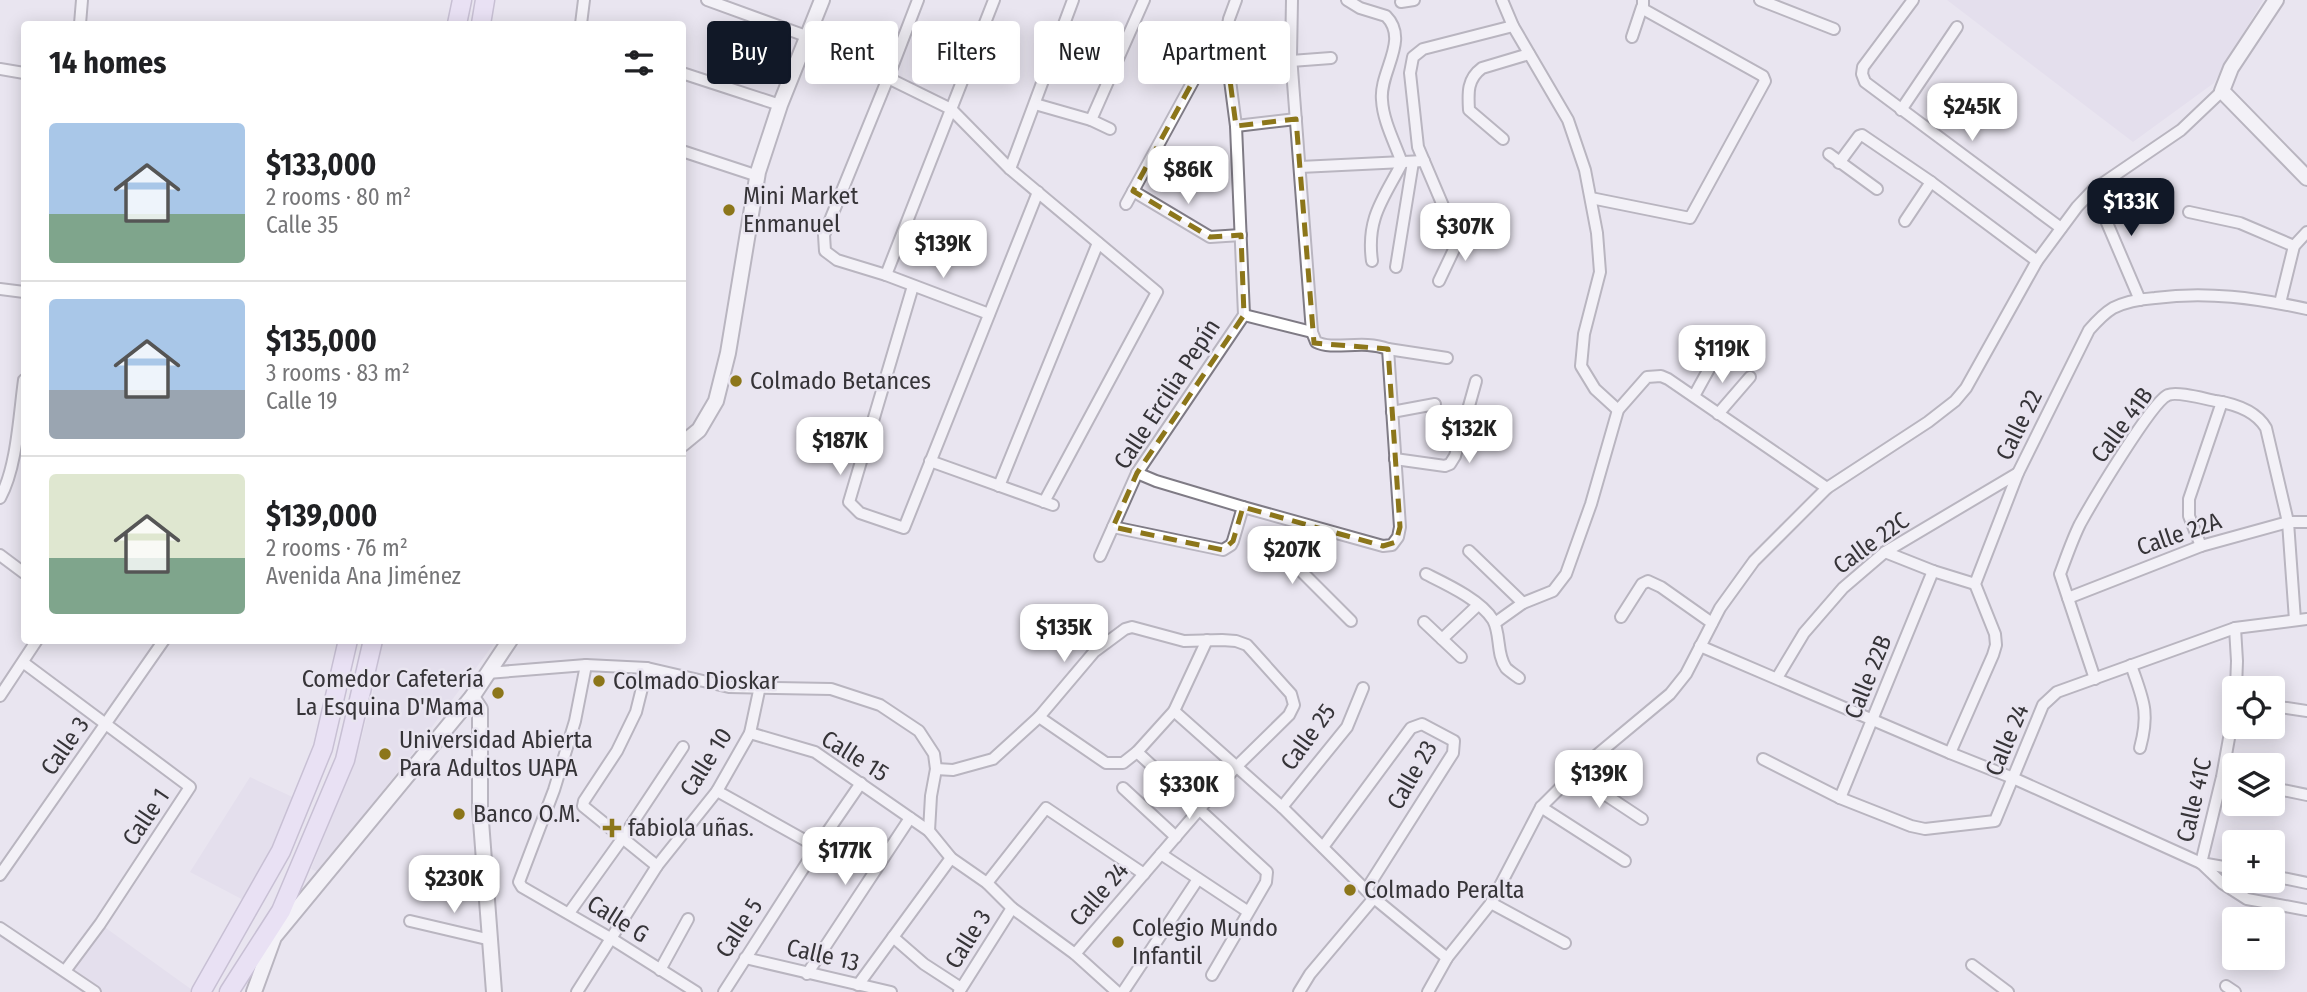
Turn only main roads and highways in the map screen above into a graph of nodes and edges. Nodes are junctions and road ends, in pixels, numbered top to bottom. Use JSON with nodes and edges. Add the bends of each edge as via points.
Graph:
{"nodes":[{"id":1,"x":462,"y":0,"type":"edge"},
{"id":2,"x":485,"y":0,"type":"edge"},
{"id":3,"x":458,"y":21,"type":"edge"},
{"id":4,"x":482,"y":21,"type":"edge"},
{"id":5,"x":347,"y":644,"type":"edge"},
{"id":6,"x":372,"y":644,"type":"edge"},
{"id":7,"x":201,"y":992,"type":"edge"},
{"id":8,"x":229,"y":992,"type":"edge"}],
"edges":[{"from":1,"to":3,"type":"main road"},
{"from":2,"to":4,"type":"main road"},
{"from":5,"to":7,"type":"main road","via":[[323,748],[281,852]]},
{"from":6,"to":8,"type":"main road","via":[[345,760],[281,911]]}]}
